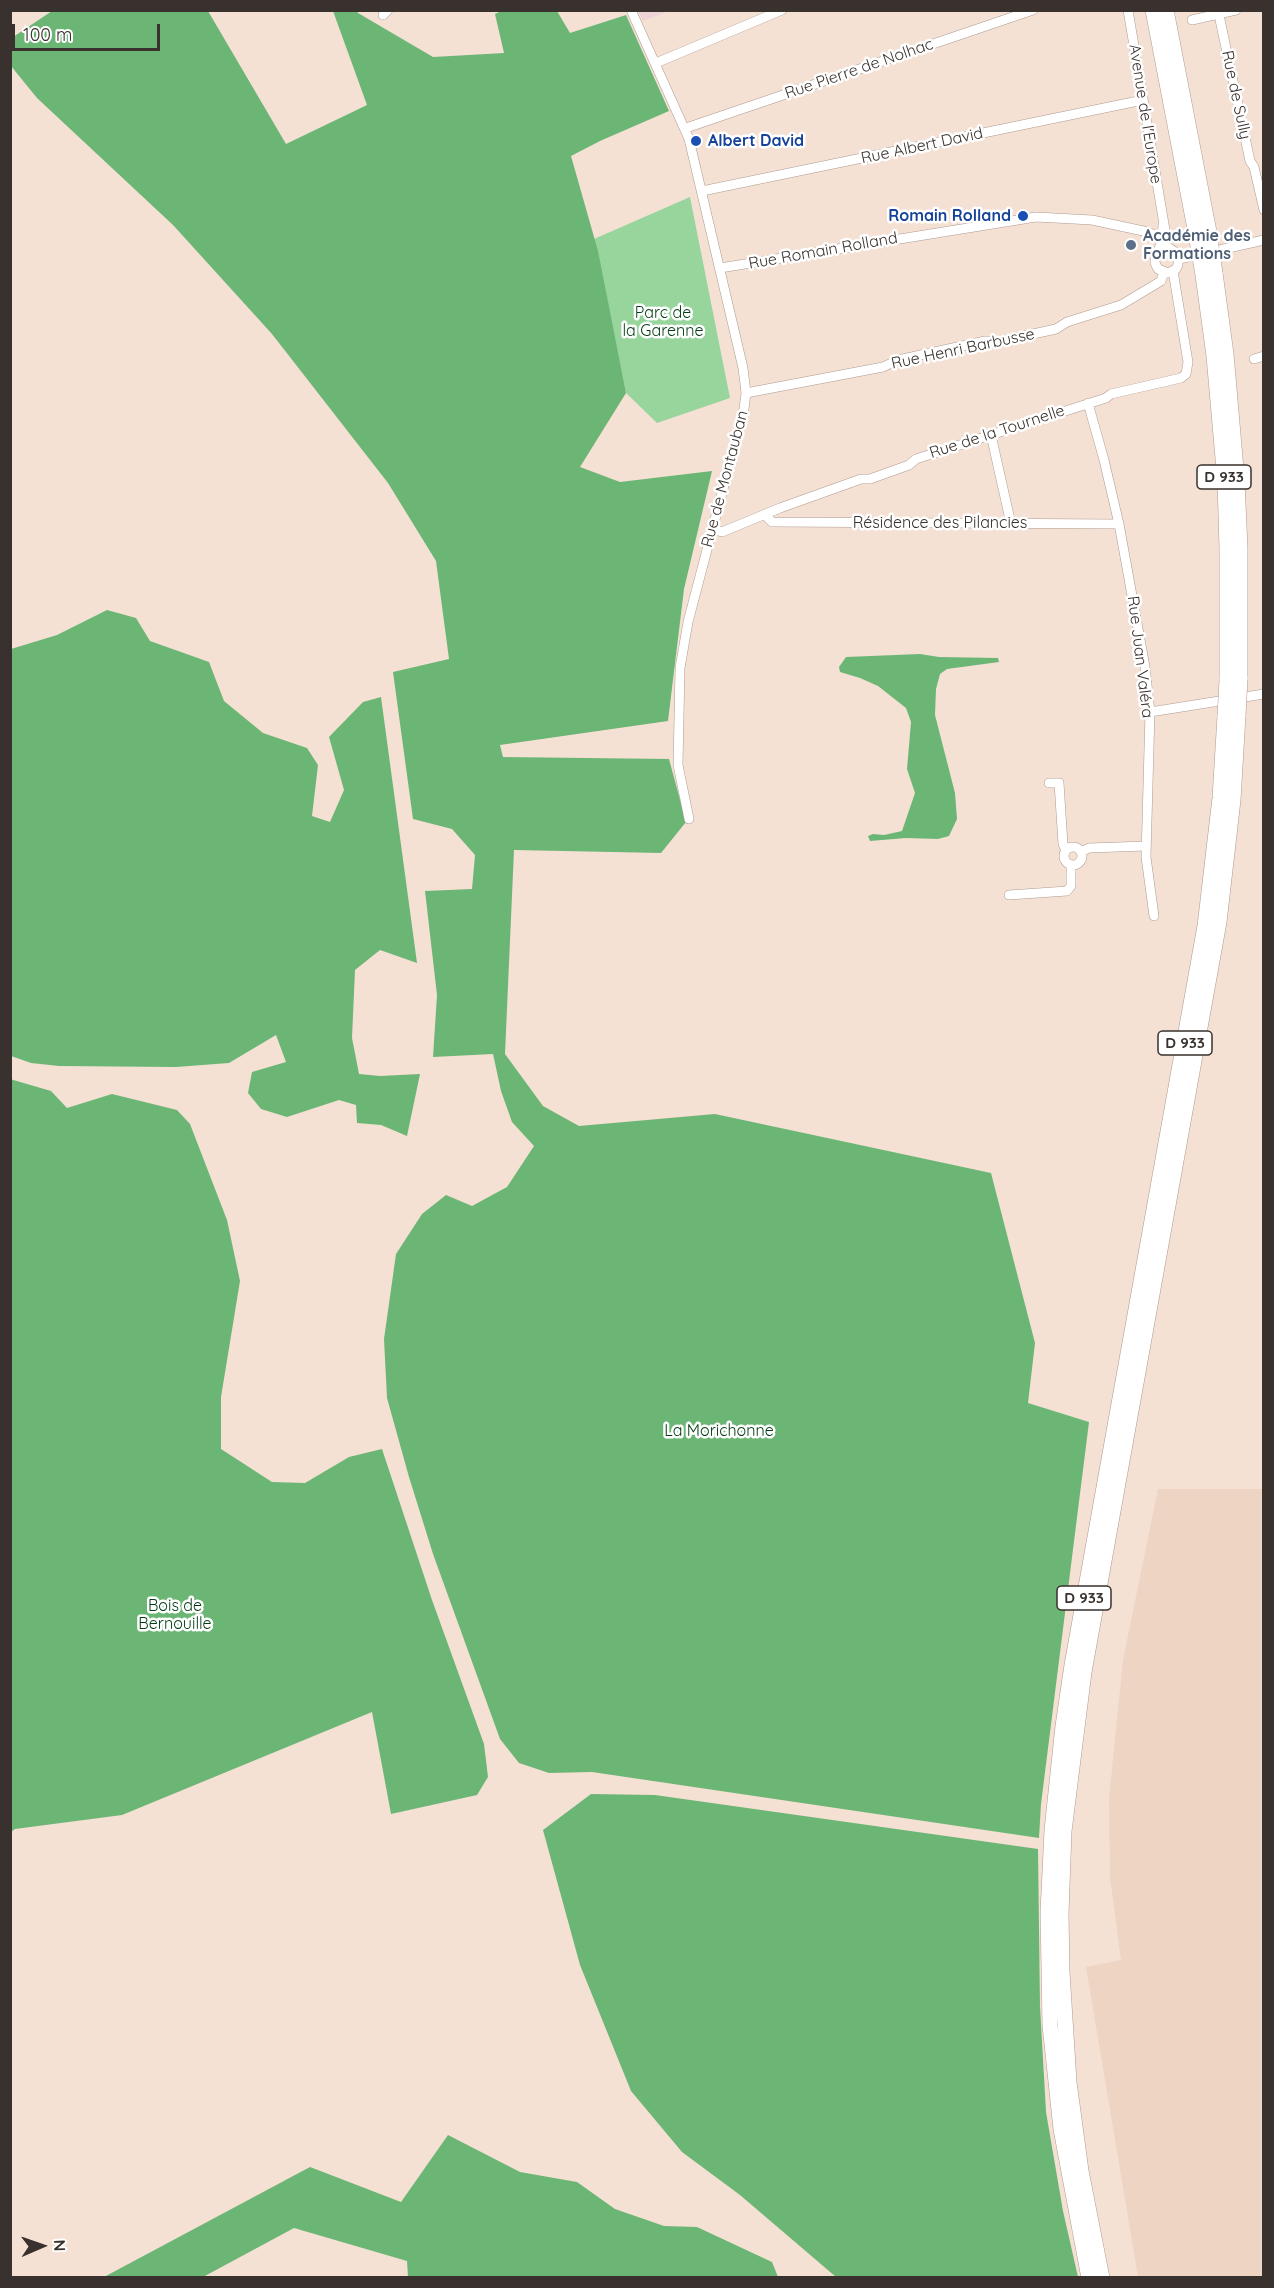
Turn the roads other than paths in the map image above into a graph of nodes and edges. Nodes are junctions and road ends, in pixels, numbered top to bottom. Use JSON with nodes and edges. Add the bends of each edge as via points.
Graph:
{"nodes":[{"id":1,"x":631,"y":10,"type":"edge"},
{"id":2,"x":782,"y":10,"type":"edge"},
{"id":3,"x":1033,"y":10,"type":"edge"},
{"id":4,"x":1128,"y":10,"type":"edge"},
{"id":5,"x":1153,"y":10,"type":"edge"},
{"id":6,"x":1166,"y":10,"type":"edge"},
{"id":7,"x":1236,"y":10,"type":"edge"},
{"id":8,"x":1219,"y":15,"type":"junction"},
{"id":9,"x":1192,"y":20,"type":"dead end"},
{"id":10,"x":656,"y":63,"type":"junction"},
{"id":11,"x":1143,"y":100,"type":"junction"},
{"id":12,"x":686,"y":128,"type":"junction"},
{"id":13,"x":702,"y":191,"type":"junction"},
{"id":14,"x":1263,"y":210,"type":"edge"},
{"id":15,"x":1163,"y":222,"type":"junction"},
{"id":16,"x":1148,"y":232,"type":"junction"},
{"id":17,"x":1202,"y":233,"type":"junction"},
{"id":18,"x":1263,"y":240,"type":"edge"},
{"id":19,"x":1163,"y":246,"type":"junction"},
{"id":20,"x":1179,"y":259,"type":"junction"},
{"id":21,"x":720,"y":268,"type":"junction"},
{"id":22,"x":1168,"y":272,"type":"junction"},
{"id":23,"x":746,"y":393,"type":"junction"},
{"id":24,"x":1088,"y":403,"type":"junction"},
{"id":25,"x":991,"y":435,"type":"junction"},
{"id":26,"x":765,"y":515,"type":"junction"},
{"id":27,"x":1011,"y":524,"type":"junction"},
{"id":28,"x":1119,"y":524,"type":"junction"},
{"id":29,"x":711,"y":530,"type":"junction"},
{"id":30,"x":1263,"y":694,"type":"edge"},
{"id":31,"x":1150,"y":711,"type":"junction"},
{"id":32,"x":1049,"y":783,"type":"dead end"},
{"id":33,"x":689,"y":819,"type":"dead end"},
{"id":34,"x":1146,"y":846,"type":"junction"},
{"id":35,"x":1066,"y":850,"type":"junction"},
{"id":36,"x":1081,"y":852,"type":"junction"},
{"id":37,"x":1071,"y":865,"type":"junction"},
{"id":38,"x":1009,"y":896,"type":"dead end"},
{"id":39,"x":1154,"y":916,"type":"dead end"},
{"id":40,"x":1056,"y":1862,"type":"junction"},
{"id":41,"x":1089,"y":2277,"type":"edge"},
{"id":42,"x":1102,"y":2277,"type":"edge"}],
"edges":[{"from":1,"to":10,"type":"street","name":"Rue de Montauban"},
{"from":2,"to":10,"type":"street"},
{"from":3,"to":12,"type":"street","name":"Rue Pierre de Nolhac"},
{"from":4,"to":11,"type":"street","name":"Avenue de l'Europe"},
{"from":5,"to":17,"type":"highway","number":"D 933"},
{"from":6,"to":17,"type":"highway","number":"D 933"},
{"from":7,"to":8,"type":"street"},
{"from":8,"to":9,"type":"street"},
{"from":8,"to":14,"type":"street","name":"Rue de Sully"},
{"from":10,"to":12,"type":"street","name":"Rue de Montauban"},
{"from":11,"to":13,"type":"street","name":"Rue Albert David"},
{"from":11,"to":15,"type":"street","name":"Avenue de l'Europe"},
{"from":12,"to":13,"type":"street","name":"Rue de Montauban"},
{"from":13,"to":21,"type":"street","name":"Rue de Montauban"},
{"from":15,"to":16,"type":"street"},
{"from":15,"to":19,"type":"street","name":"Avenue de l'Europe"},
{"from":16,"to":19,"type":"street","name":"Rue Romain Rolland"},
{"from":16,"to":21,"type":"street","name":"Rue Romain Rolland","via":[[1092,220],[1036,217]]},
{"from":17,"to":40,"type":"highway","number":"D 933","bridge":true,"via":[[1209,274],[1225,481],[1232,716],[1205,926],[1072,1665],[1063,1726]]},
{"from":18,"to":20,"type":"street"},
{"from":19,"to":20,"type":"street","via":[[1174,250]]},
{"from":19,"to":22,"type":"street","via":[[1155,263],[1158,269]]},
{"from":20,"to":22,"type":"street","via":[[1178,265]]},
{"from":21,"to":23,"type":"street","name":"Rue de Montauban"},
{"from":22,"to":23,"type":"street","name":"Rue Henri Barbusse","via":[[1161,281],[1121,305],[1056,329]]},
{"from":22,"to":24,"type":"street","name":"Rue de la Tournelle","via":[[1188,362],[1186,374]]},
{"from":23,"to":29,"type":"street","name":"Rue de Montauban"},
{"from":24,"to":25,"type":"street","name":"Rue de la Tournelle"},
{"from":24,"to":28,"type":"street","name":"Rue Juan Valéra"},
{"from":25,"to":26,"type":"street","name":"Rue de la Tournelle"},
{"from":25,"to":27,"type":"street"},
{"from":26,"to":27,"type":"street","name":"Résidence des Pilancies","via":[[772,522]]},
{"from":26,"to":29,"type":"street","name":"Rue de la Tournelle","via":[[722,532]]},
{"from":27,"to":28,"type":"street","name":"Résidence des Pilancies"},
{"from":28,"to":31,"type":"street","name":"Rue Juan Valéra","via":[[1137,614]]},
{"from":29,"to":33,"type":"street","name":"Rue de Montauban","via":[[680,668],[678,765]]},
{"from":30,"to":31,"type":"street"},
{"from":31,"to":34,"type":"street","name":"Rue Juan Valéra"},
{"from":32,"to":35,"type":"street","via":[[1059,783]]},
{"from":34,"to":36,"type":"street"},
{"from":34,"to":39,"type":"street","name":"Rue Juan Valéra"},
{"from":35,"to":36,"type":"street","via":[[1074,847]]},
{"from":35,"to":37,"type":"street","via":[[1065,859]]},
{"from":36,"to":37,"type":"street","via":[[1079,862]]},
{"from":37,"to":38,"type":"street","via":[[1071,886],[1067,891]]},
{"from":40,"to":41,"type":"highway","number":"D 933","via":[[1048,1972],[1056,2086]]},
{"from":40,"to":42,"type":"highway","number":"D 933","via":[[1069,2082]]}]}
